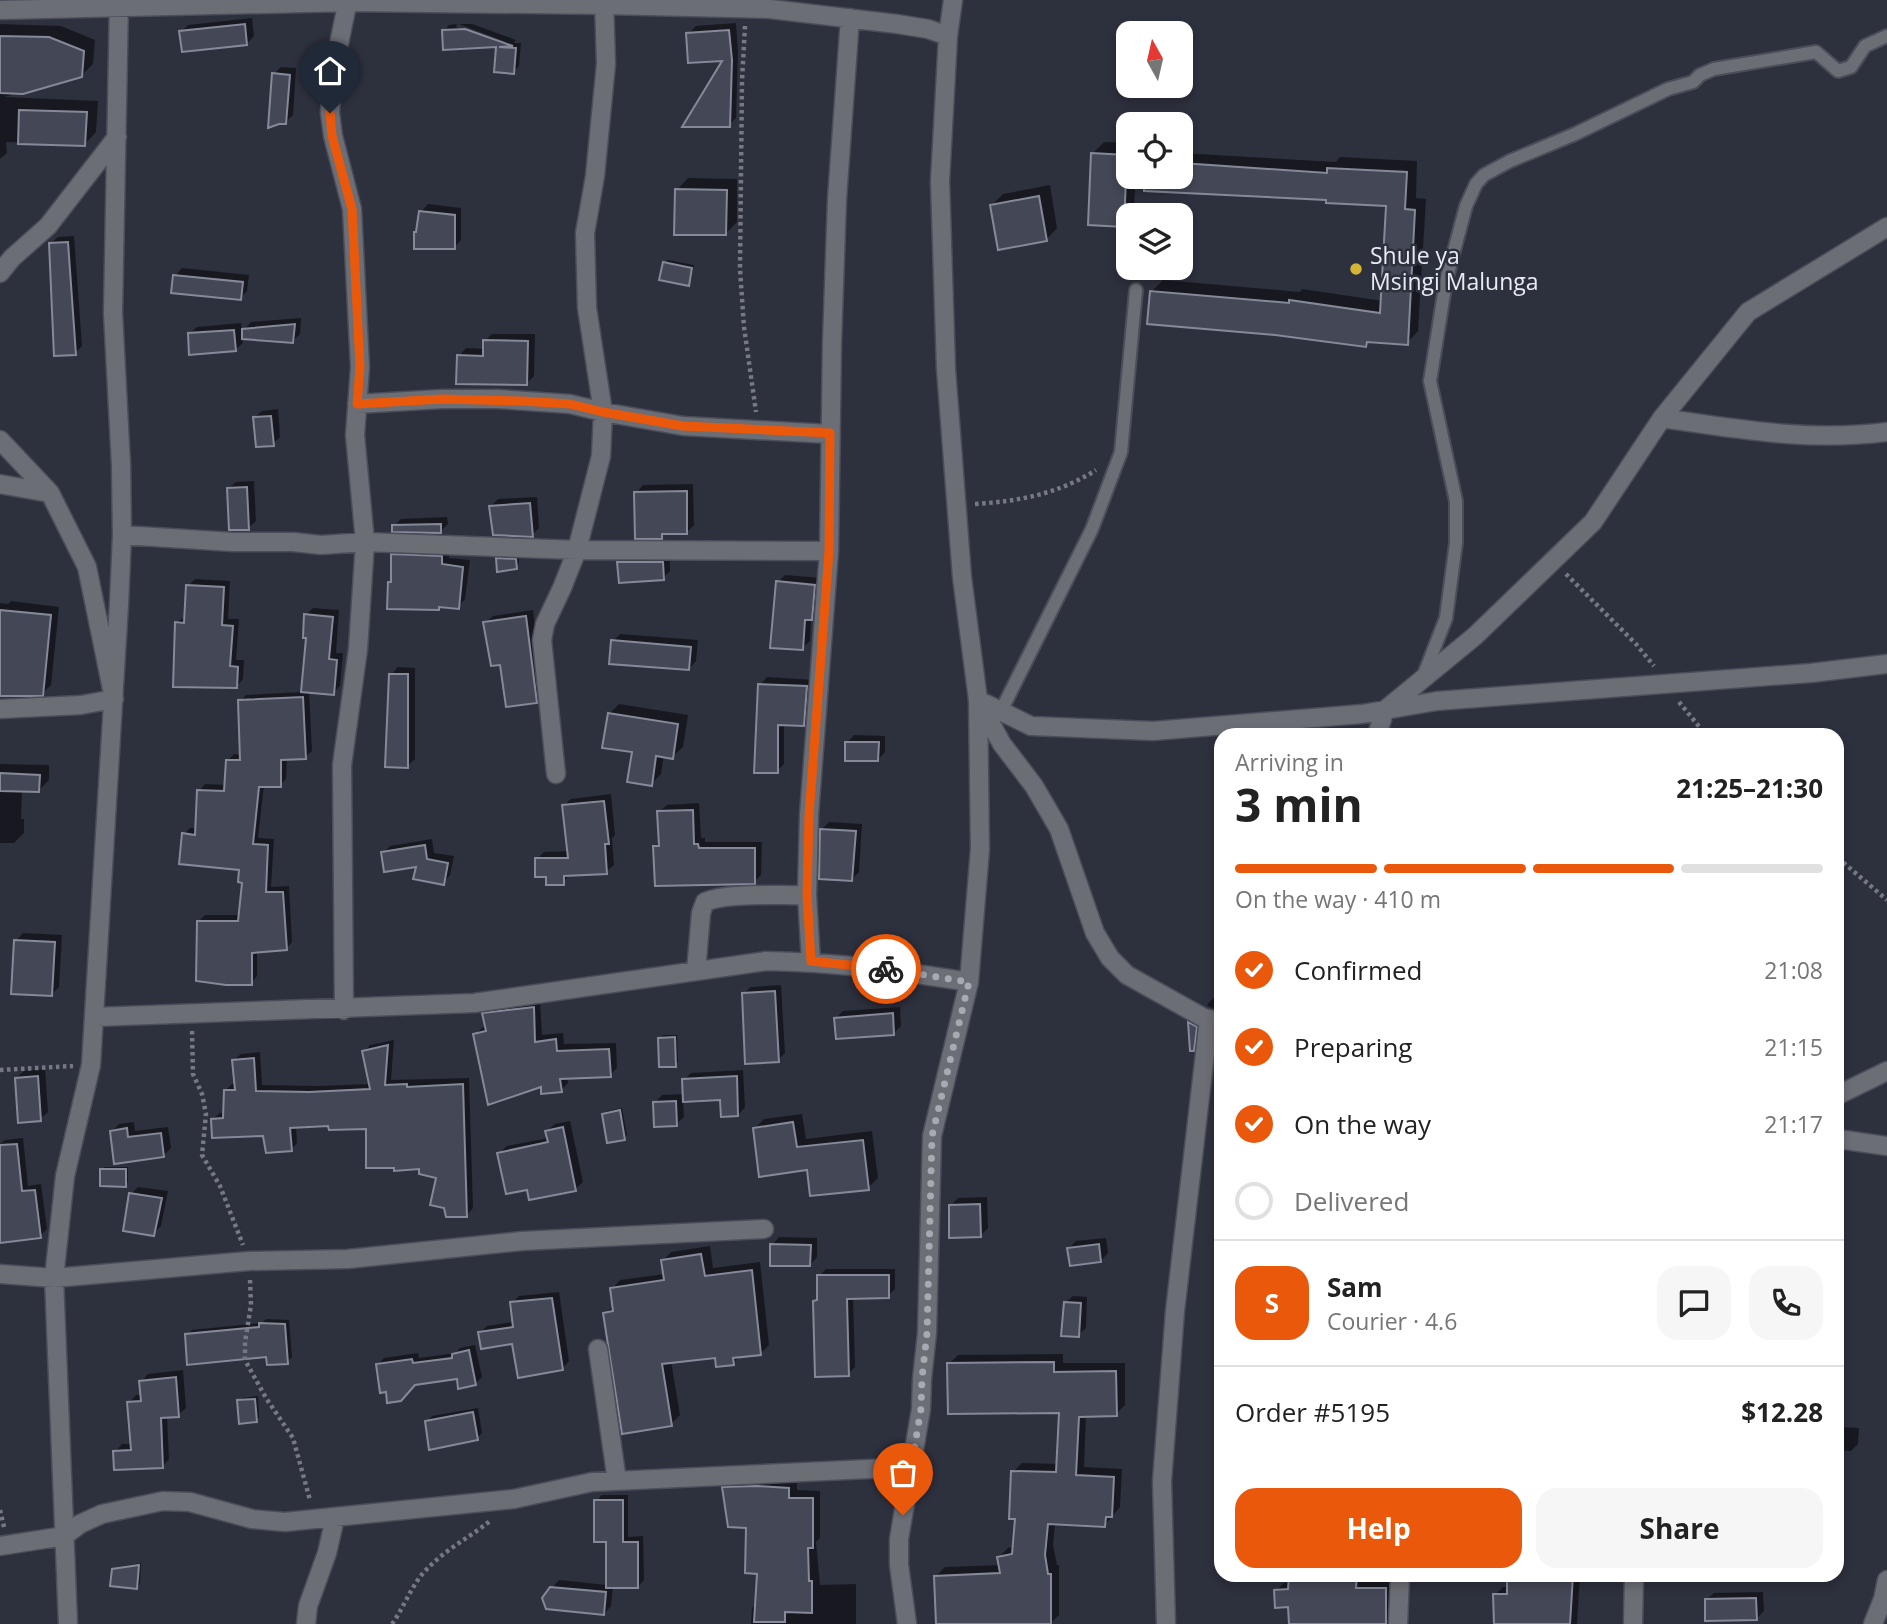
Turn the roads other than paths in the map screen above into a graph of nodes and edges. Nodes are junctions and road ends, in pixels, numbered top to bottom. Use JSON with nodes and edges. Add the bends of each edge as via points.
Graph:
{"nodes":[{"id":1,"x":953,"y":0,"type":"edge"},
{"id":2,"x":348,"y":1,"type":"edge"},
{"id":3,"x":605,"y":2,"type":"edge"},
{"id":4,"x":118,"y":4,"type":"edge"},
{"id":5,"x":770,"y":5,"type":"edge"},
{"id":6,"x":0,"y":10,"type":"edge"},
{"id":7,"x":850,"y":18,"type":"junction"},
{"id":8,"x":948,"y":36,"type":"junction"},
{"id":9,"x":1887,"y":36,"type":"edge"},
{"id":10,"x":117,"y":137,"type":"junction"},
{"id":11,"x":1887,"y":227,"type":"edge"},
{"id":12,"x":0,"y":273,"type":"edge"},
{"id":13,"x":1136,"y":290,"type":"dead end"},
{"id":14,"x":357,"y":404,"type":"junction"},
{"id":15,"x":603,"y":412,"type":"junction"},
{"id":16,"x":1662,"y":418,"type":"junction"},
{"id":17,"x":1887,"y":432,"type":"edge"},
{"id":18,"x":830,"y":433,"type":"junction"},
{"id":19,"x":0,"y":440,"type":"edge"},
{"id":20,"x":0,"y":484,"type":"edge"},
{"id":21,"x":50,"y":492,"type":"junction"},
{"id":22,"x":122,"y":535,"type":"junction"},
{"id":23,"x":365,"y":542,"type":"junction"},
{"id":24,"x":577,"y":550,"type":"junction"},
{"id":25,"x":829,"y":551,"type":"junction"},
{"id":26,"x":1887,"y":664,"type":"edge"},
{"id":27,"x":1421,"y":681,"type":"junction"},
{"id":28,"x":114,"y":699,"type":"junction"},
{"id":29,"x":978,"y":701,"type":"junction"},
{"id":30,"x":0,"y":709,"type":"edge"},
{"id":31,"x":1385,"y":710,"type":"junction"},
{"id":32,"x":1000,"y":713,"type":"junction"},
{"id":33,"x":1379,"y":728,"type":"edge"},
{"id":34,"x":556,"y":774,"type":"dead end"},
{"id":35,"x":807,"y":895,"type":"junction"},
{"id":36,"x":811,"y":961,"type":"junction"},
{"id":37,"x":696,"y":971,"type":"junction"},
{"id":38,"x":969,"y":982,"type":"junction"},
{"id":39,"x":344,"y":1010,"type":"junction"},
{"id":40,"x":95,"y":1017,"type":"junction"},
{"id":41,"x":1214,"y":1022,"type":"edge"},
{"id":42,"x":1214,"y":1030,"type":"edge"},
{"id":43,"x":1887,"y":1071,"type":"edge"},
{"id":44,"x":1844,"y":1092,"type":"edge"},
{"id":45,"x":1844,"y":1140,"type":"edge"},
{"id":46,"x":1887,"y":1146,"type":"edge"},
{"id":47,"x":764,"y":1229,"type":"dead end"},
{"id":48,"x":0,"y":1274,"type":"edge"},
{"id":49,"x":54,"y":1278,"type":"junction"},
{"id":50,"x":598,"y":1349,"type":"dead end"},
{"id":51,"x":912,"y":1467,"type":"junction"},
{"id":52,"x":617,"y":1481,"type":"junction"},
{"id":53,"x":335,"y":1518,"type":"junction"},
{"id":54,"x":64,"y":1536,"type":"junction"},
{"id":55,"x":0,"y":1546,"type":"edge"},
{"id":56,"x":1887,"y":1580,"type":"edge"},
{"id":57,"x":1400,"y":1582,"type":"edge"},
{"id":58,"x":1634,"y":1582,"type":"edge"},
{"id":59,"x":68,"y":1624,"type":"edge"},
{"id":60,"x":306,"y":1624,"type":"edge"},
{"id":61,"x":908,"y":1624,"type":"edge"},
{"id":62,"x":1166,"y":1624,"type":"edge"},
{"id":63,"x":1398,"y":1624,"type":"edge"},
{"id":64,"x":1633,"y":1624,"type":"edge"},
{"id":65,"x":1872,"y":1624,"type":"edge"}],
"edges":[{"from":1,"to":8,"type":"street"},
{"from":2,"to":3,"type":"street"},
{"from":2,"to":4,"type":"street"},
{"from":2,"to":14,"type":"street","via":[[332,78],[330,113],[352,209],[360,367]]},
{"from":3,"to":5,"type":"street","via":[[746,9]]},
{"from":3,"to":15,"type":"street","via":[[606,64],[595,176],[584,233],[587,308]]},
{"from":4,"to":6,"type":"street"},
{"from":4,"to":10,"type":"street"},
{"from":5,"to":7,"type":"street"},
{"from":7,"to":8,"type":"street"},
{"from":7,"to":18,"type":"street","via":[[837,199]]},
{"from":8,"to":29,"type":"street","via":[[940,181],[946,369],[962,577]]},
{"from":9,"to":27,"type":"lane","via":[[1865,46],[1851,68],[1838,71],[1816,52],[1714,69],[1510,161],[1476,184],[1446,281],[1430,381],[1457,501],[1447,618]]},
{"from":10,"to":12,"type":"street","via":[[48,226]]},
{"from":10,"to":22,"type":"street","via":[[113,313]]},
{"from":11,"to":16,"type":"street","via":[[1748,312]]},
{"from":13,"to":32,"type":"lane","via":[[1121,452],[1087,540]]},
{"from":14,"to":15,"type":"street","via":[[498,400],[570,404]]},
{"from":14,"to":23,"type":"street","via":[[355,435]]},
{"from":15,"to":18,"type":"street","via":[[683,426]]},
{"from":15,"to":24,"type":"street","via":[[601,456]]},
{"from":16,"to":17,"type":"street","via":[[1787,435]]},
{"from":16,"to":27,"type":"street","via":[[1593,522],[1475,636]]},
{"from":18,"to":25,"type":"street"},
{"from":19,"to":21,"type":"street"},
{"from":20,"to":21,"type":"street"},
{"from":21,"to":28,"type":"street","via":[[87,566]]},
{"from":22,"to":23,"type":"street","via":[[321,545]]},
{"from":22,"to":28,"type":"street"},
{"from":23,"to":24,"type":"street"},
{"from":23,"to":39,"type":"street","via":[[358,649],[342,765]]},
{"from":24,"to":25,"type":"street"},
{"from":24,"to":34,"type":"street","via":[[542,640]]},
{"from":25,"to":35,"type":"street"},
{"from":26,"to":31,"type":"street","via":[[1437,701]]},
{"from":27,"to":31,"type":"street"},
{"from":28,"to":30,"type":"street"},
{"from":28,"to":40,"type":"street"},
{"from":29,"to":32,"type":"street"},
{"from":29,"to":38,"type":"street","via":[[980,849]]},
{"from":29,"to":41,"type":"street","via":[[1059,829],[1095,933],[1110,958],[1127,975]]},
{"from":31,"to":32,"type":"street","via":[[1153,731],[1031,726]]},
{"from":31,"to":33,"type":"street"},
{"from":35,"to":36,"type":"street"},
{"from":35,"to":37,"type":"street","via":[[705,902]]},
{"from":36,"to":37,"type":"street","via":[[766,961]]},
{"from":36,"to":38,"type":"street"},
{"from":37,"to":39,"type":"street","via":[[474,1003]]},
{"from":38,"to":51,"type":"street","via":[[932,1136],[927,1333]]},
{"from":39,"to":40,"type":"street"},
{"from":40,"to":49,"type":"street","via":[[91,1065],[65,1176]]},
{"from":42,"to":62,"type":"street","via":[[1175,1311],[1162,1481]]},
{"from":43,"to":44,"type":"street"},
{"from":45,"to":46,"type":"street"},
{"from":47,"to":49,"type":"street","via":[[522,1241],[348,1259],[249,1261]]},
{"from":48,"to":49,"type":"street"},
{"from":49,"to":54,"type":"street"},
{"from":50,"to":52,"type":"street"},
{"from":51,"to":52,"type":"street"},
{"from":51,"to":61,"type":"street","via":[[899,1539]]},
{"from":52,"to":53,"type":"street","via":[[513,1499]]},
{"from":53,"to":54,"type":"street","via":[[252,1519],[214,1507],[163,1501],[102,1514]]},
{"from":53,"to":60,"type":"street"},
{"from":54,"to":55,"type":"street"},
{"from":54,"to":59,"type":"street"},
{"from":56,"to":65,"type":"street"},
{"from":57,"to":63,"type":"street"},
{"from":58,"to":64,"type":"street"}]}
